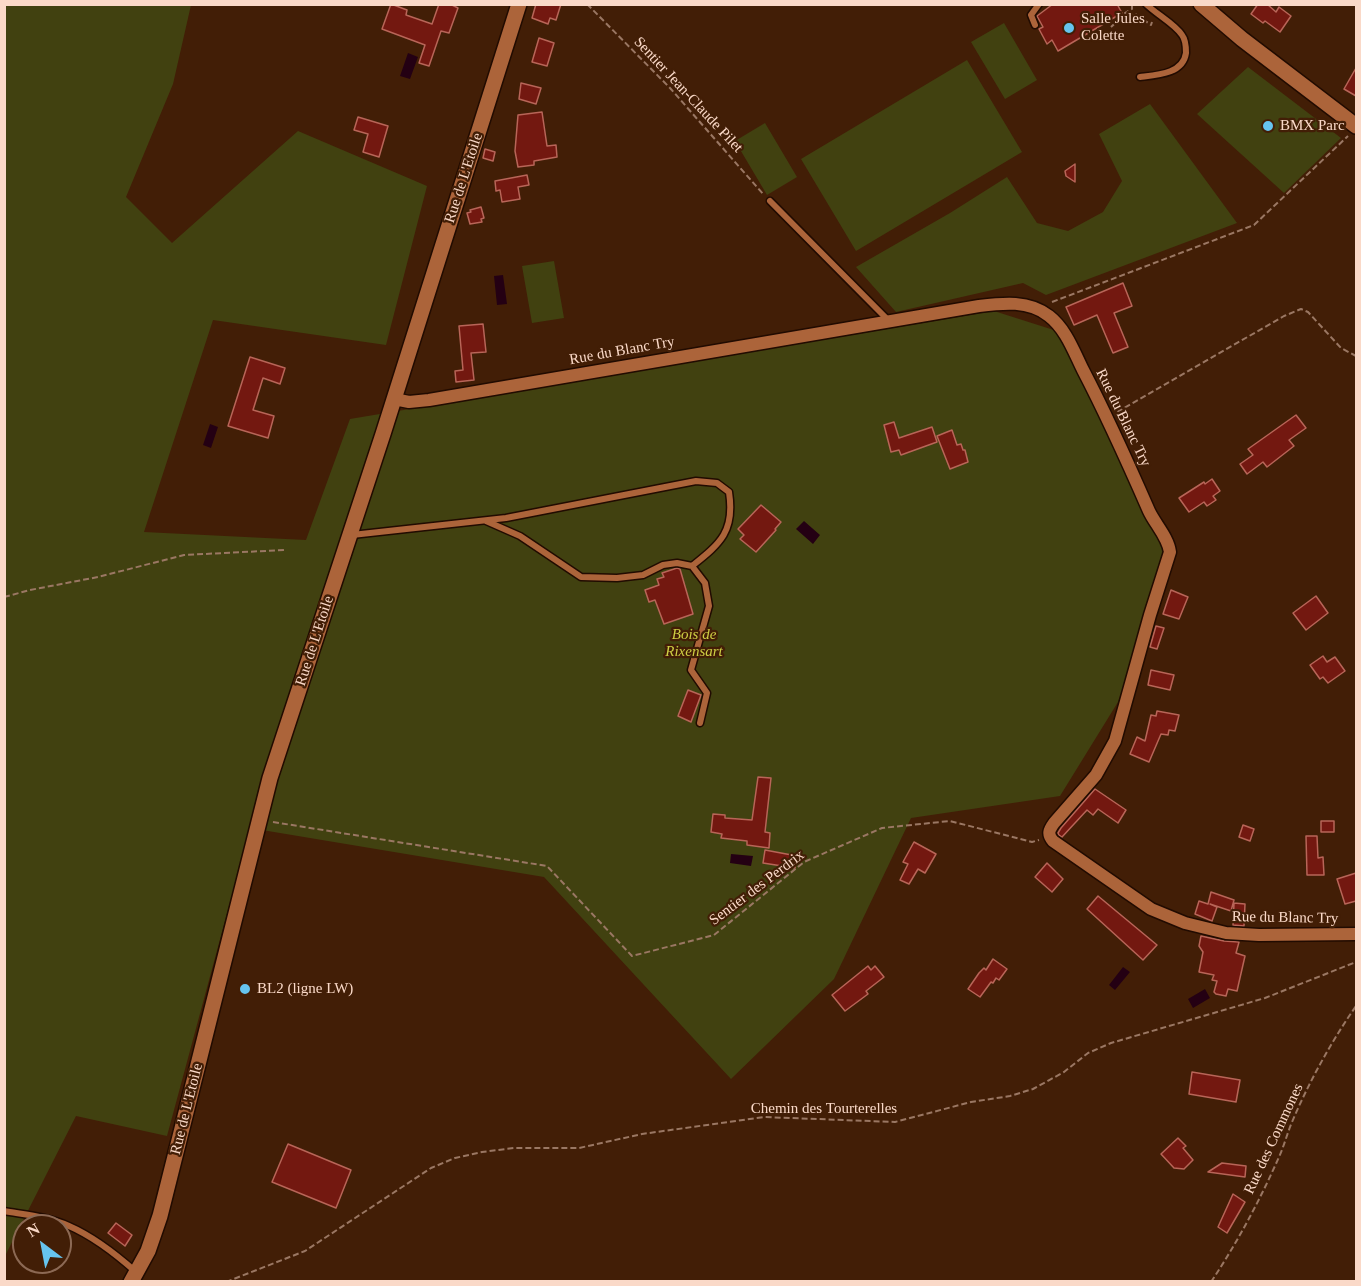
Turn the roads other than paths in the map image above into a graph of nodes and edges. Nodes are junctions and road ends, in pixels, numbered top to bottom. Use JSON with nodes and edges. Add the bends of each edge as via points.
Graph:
{"nodes":[{"id":1,"x":519,"y":4,"type":"edge"},
{"id":2,"x":1039,"y":4,"type":"edge"},
{"id":3,"x":1146,"y":4,"type":"edge"},
{"id":4,"x":1201,"y":4,"type":"edge"},
{"id":5,"x":1035,"y":25,"type":"dead end"},
{"id":6,"x":1140,"y":77,"type":"dead end"},
{"id":7,"x":1352,"y":131,"type":"edge"},
{"id":8,"x":770,"y":201,"type":"road end"},
{"id":9,"x":889,"y":321,"type":"junction"},
{"id":10,"x":394,"y":399,"type":"junction"},
{"id":11,"x":486,"y":521,"type":"junction"},
{"id":12,"x":349,"y":535,"type":"junction"},
{"id":13,"x":692,"y":566,"type":"junction"},
{"id":14,"x":700,"y":723,"type":"dead end"},
{"id":15,"x":1356,"y":934,"type":"edge"},
{"id":16,"x":4,"y":1211,"type":"edge"},
{"id":17,"x":134,"y":1277,"type":"edge"}],
"edges":[{"from":1,"to":10,"type":"street","name":"Rue de L'Etoile"},
{"from":2,"to":5,"type":"lane","via":[[1031,15]]},
{"from":3,"to":6,"type":"lane","via":[[1182,34],[1186,46],[1178,68]]},
{"from":4,"to":7,"type":"street"},
{"from":8,"to":9,"type":"lane"},
{"from":9,"to":10,"type":"street","name":"Rue du Blanc Try","via":[[429,400]]},
{"from":9,"to":15,"type":"street","name":"Rue du Blanc Try","via":[[997,304],[1035,307],[1050,316],[1064,333],[1108,417],[1168,544],[1169,554],[1115,741],[1096,775],[1050,829],[1050,838],[1151,909],[1185,923],[1226,933]]},
{"from":10,"to":12,"type":"street","name":"Rue de L'Etoile"},
{"from":11,"to":12,"type":"lane"},
{"from":11,"to":13,"type":"lane","via":[[520,536],[581,576],[617,578],[643,575],[663,565]]},
{"from":11,"to":13,"type":"lane","via":[[696,481],[717,483],[729,492],[731,509],[725,534],[715,548]]},
{"from":12,"to":17,"type":"street","name":"Rue de L'Etoile","via":[[275,763],[160,1216]]},
{"from":13,"to":14,"type":"lane","via":[[705,583],[709,606],[691,670],[707,693]]},
{"from":16,"to":17,"type":"lane","via":[[69,1226]]}]}
